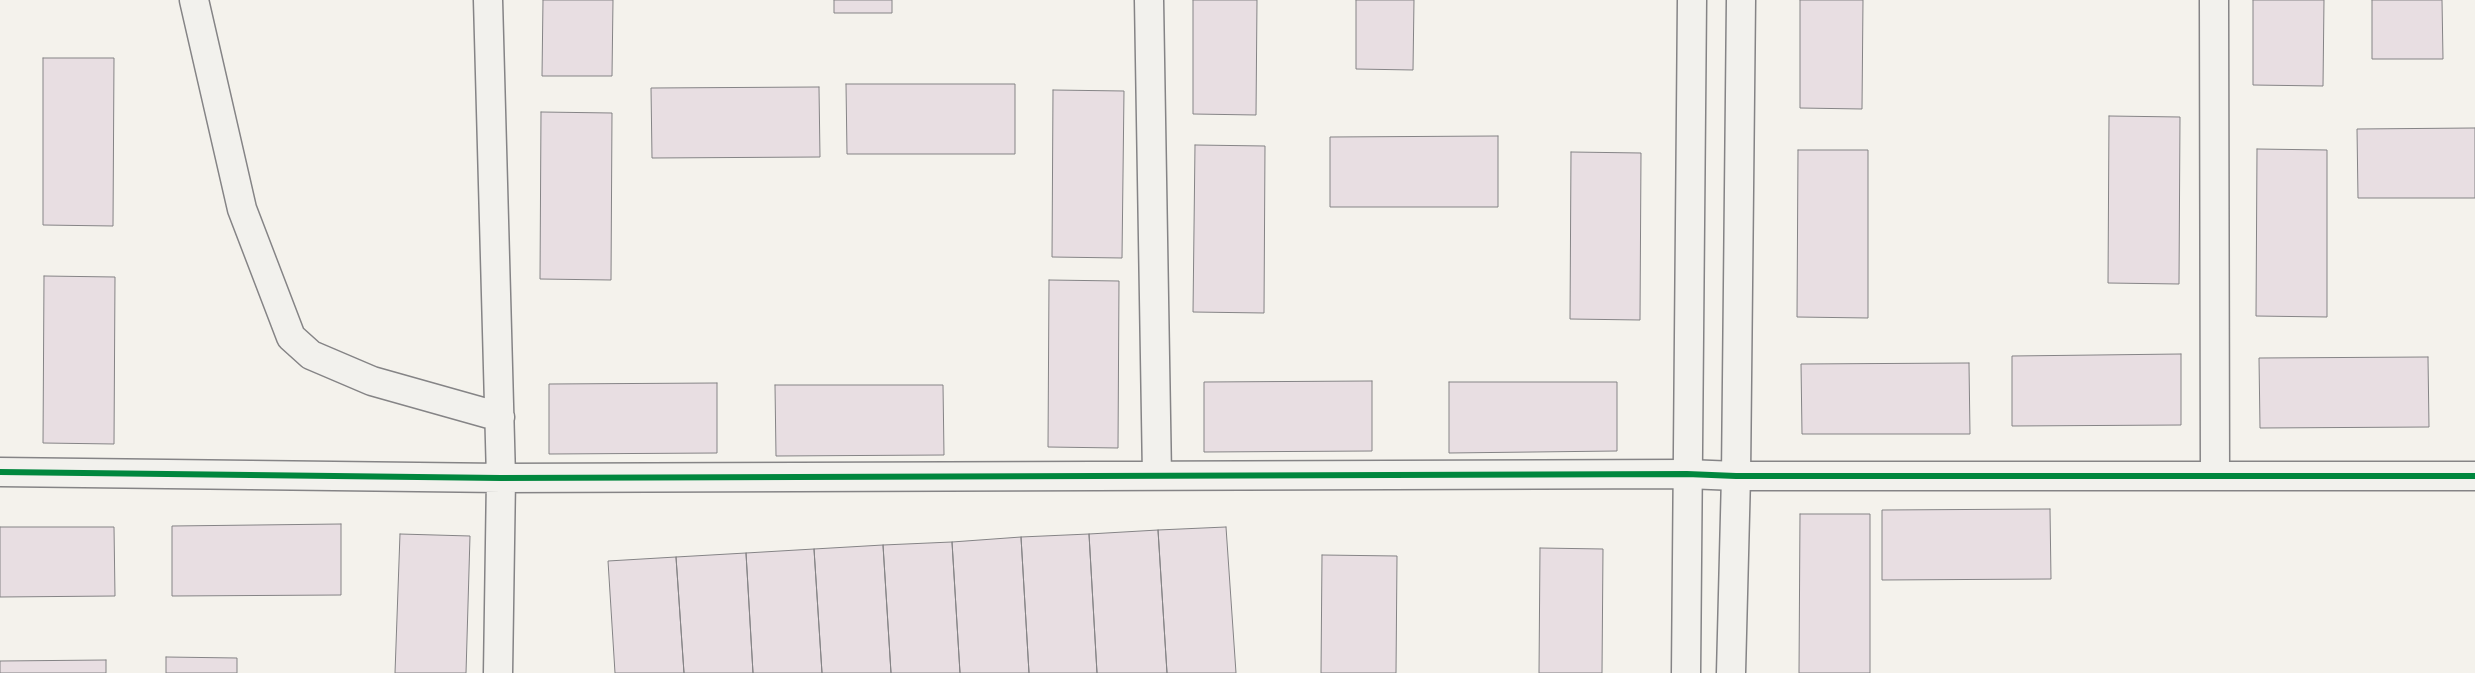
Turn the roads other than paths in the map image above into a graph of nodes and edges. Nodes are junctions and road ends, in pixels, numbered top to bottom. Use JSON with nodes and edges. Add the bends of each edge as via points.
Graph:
{"nodes":[{"id":1,"x":194,"y":0,"type":"edge"},
{"id":2,"x":488,"y":0,"type":"edge"},
{"id":3,"x":1149,"y":0,"type":"edge"},
{"id":4,"x":1692,"y":0,"type":"edge"},
{"id":5,"x":1741,"y":0,"type":"edge"},
{"id":6,"x":2214,"y":0,"type":"edge"},
{"id":7,"x":500,"y":417,"type":"junction"},
{"id":8,"x":0,"y":472,"type":"edge"},
{"id":9,"x":1687,"y":474,"type":"junction"},
{"id":10,"x":1157,"y":476,"type":"junction"},
{"id":11,"x":1736,"y":476,"type":"junction"},
{"id":12,"x":2215,"y":476,"type":"junction"},
{"id":13,"x":2475,"y":476,"type":"edge"},
{"id":14,"x":501,"y":478,"type":"junction"},
{"id":15,"x":498,"y":673,"type":"edge"},
{"id":16,"x":1686,"y":673,"type":"edge"},
{"id":17,"x":1731,"y":673,"type":"edge"}],
"edges":[{"from":1,"to":7,"type":"street","via":[[242,209],[291,337],[311,355],[372,381]]},
{"from":2,"to":7,"type":"street"},
{"from":3,"to":10,"type":"street"},
{"from":4,"to":9,"type":"street"},
{"from":5,"to":11,"type":"street"},
{"from":6,"to":12,"type":"street"},
{"from":7,"to":14,"type":"street"},
{"from":8,"to":14,"type":"street"},
{"from":9,"to":10,"type":"street"},
{"from":9,"to":11,"type":"street"},
{"from":9,"to":16,"type":"street"},
{"from":10,"to":14,"type":"street"},
{"from":11,"to":12,"type":"street"},
{"from":11,"to":17,"type":"street"},
{"from":12,"to":13,"type":"street"},
{"from":14,"to":15,"type":"street"}]}
